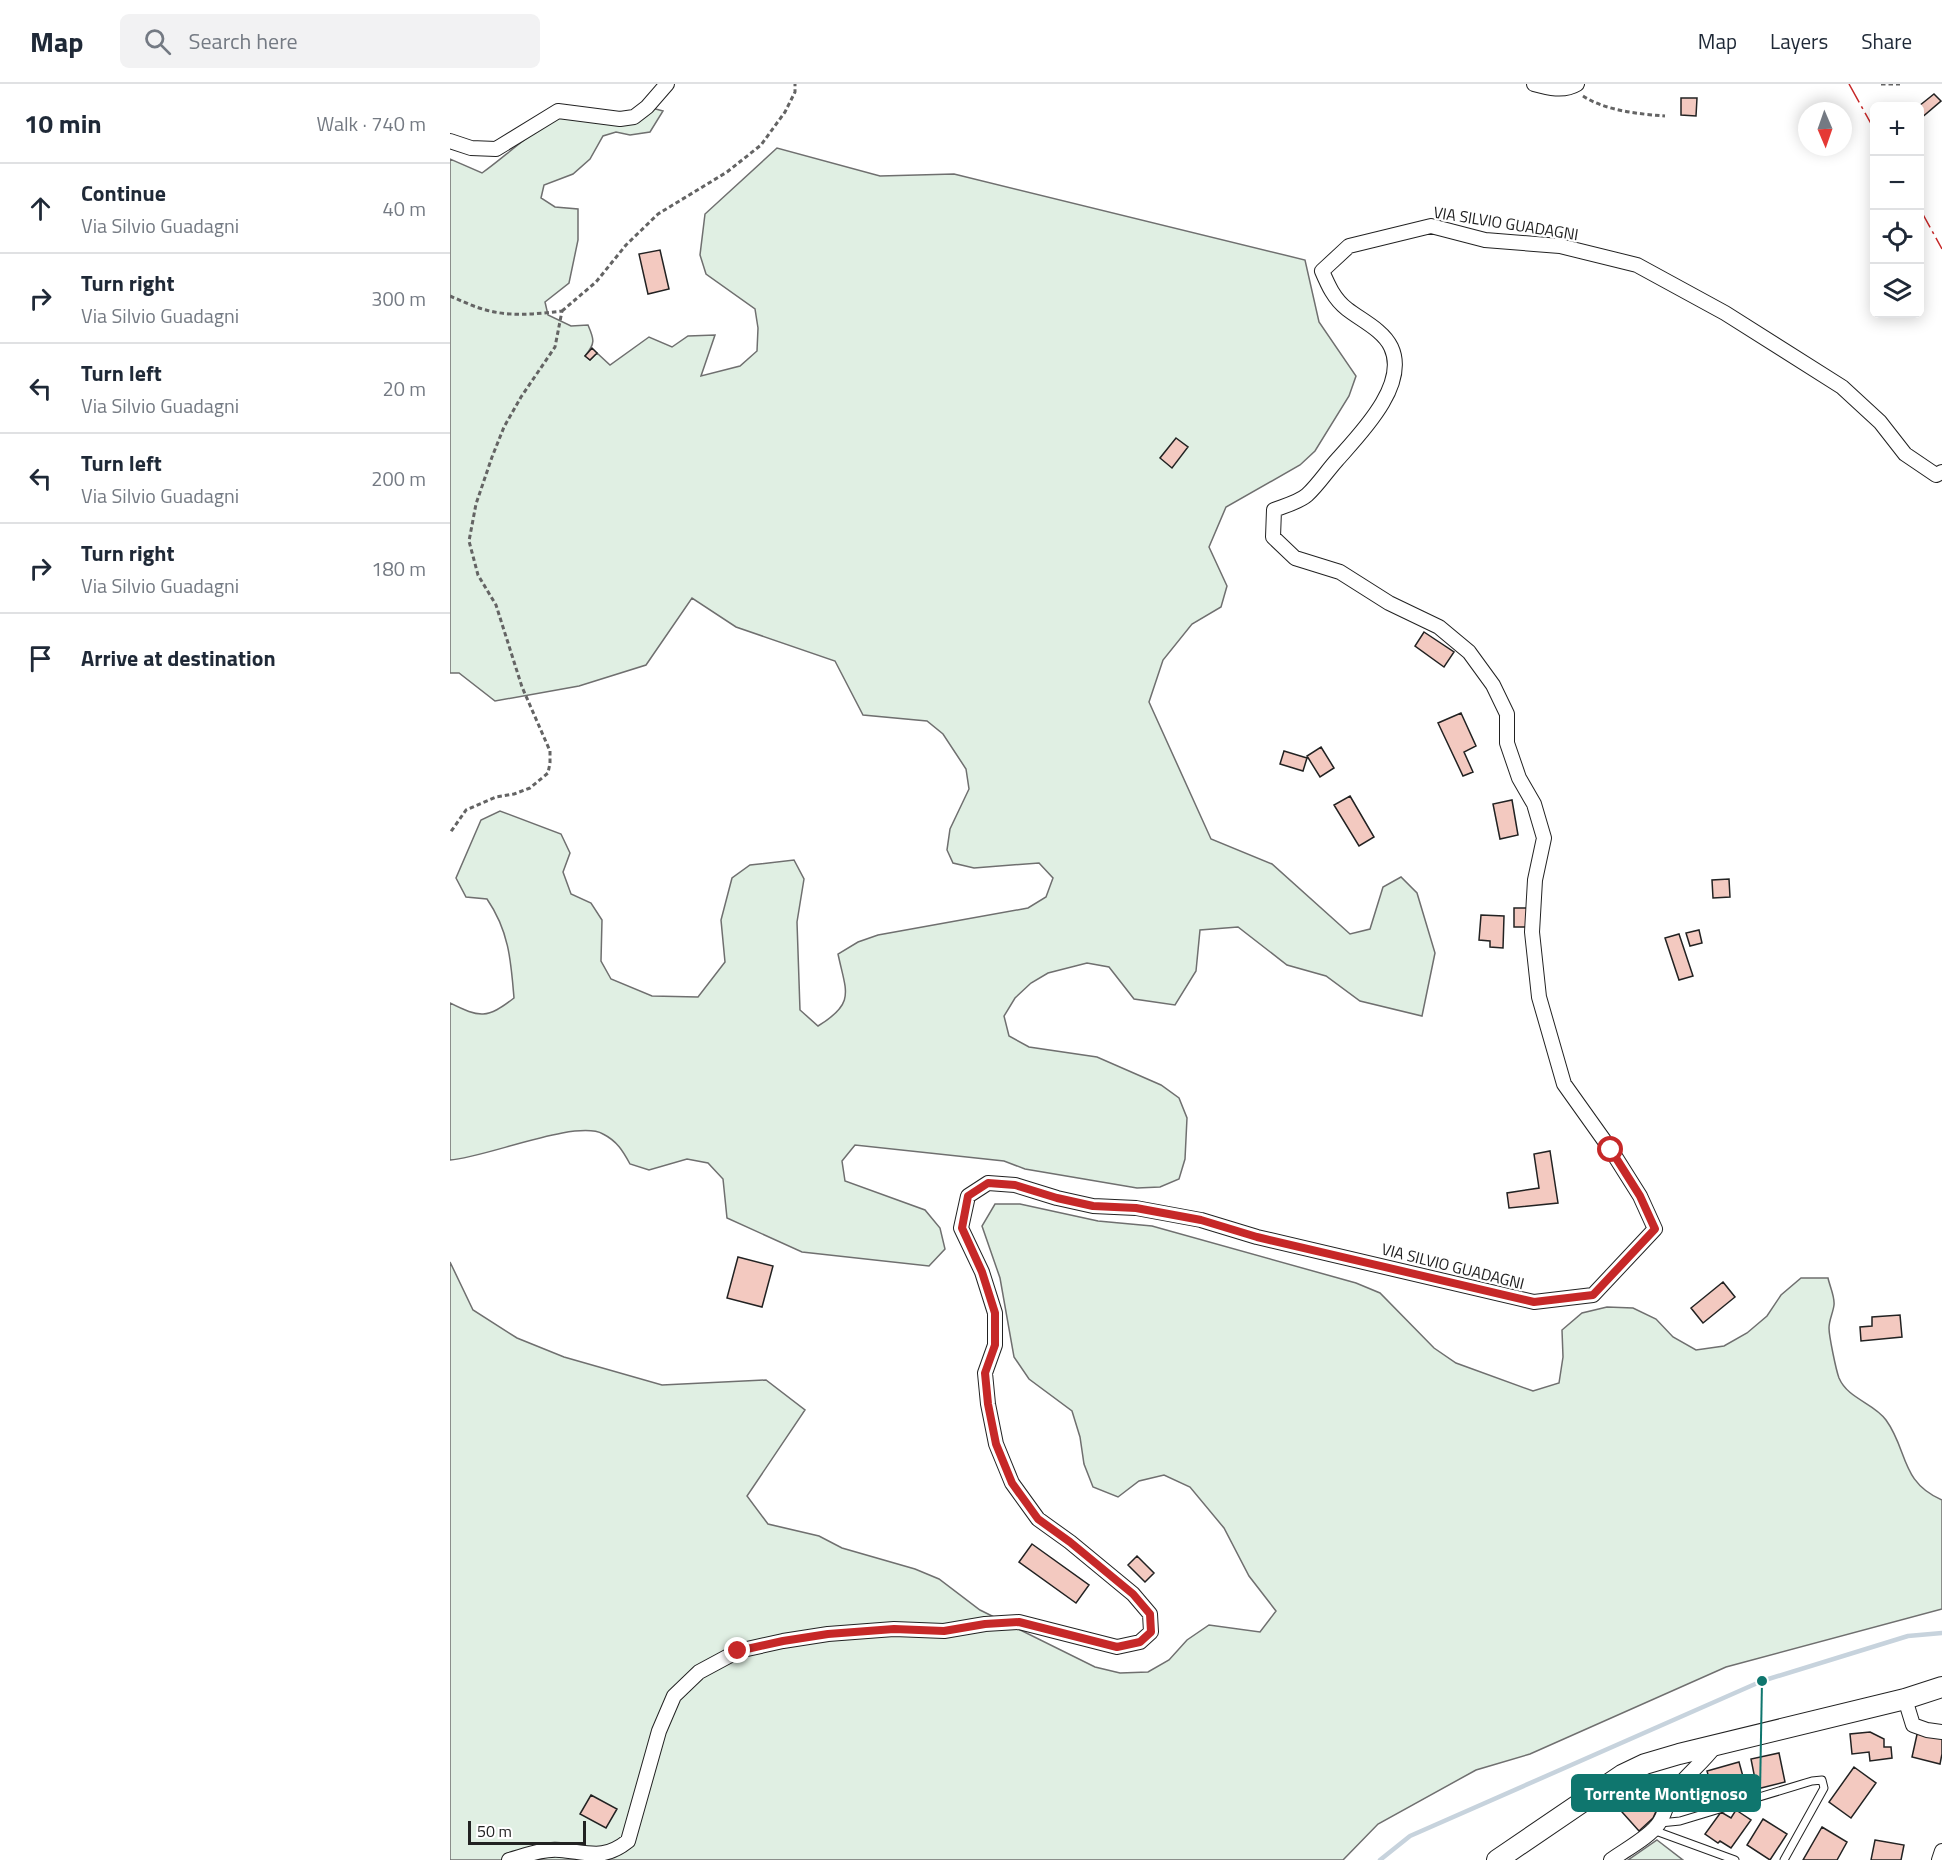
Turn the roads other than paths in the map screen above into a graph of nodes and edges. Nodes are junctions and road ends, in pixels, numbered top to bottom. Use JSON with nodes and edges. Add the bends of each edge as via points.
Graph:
{"nodes":[{"id":1,"x":667,"y":84,"type":"edge"},
{"id":2,"x":1534,"y":84,"type":"edge"},
{"id":3,"x":1576,"y":85,"type":"edge"},
{"id":4,"x":450,"y":141,"type":"edge"},
{"id":5,"x":1942,"y":472,"type":"edge"},
{"id":6,"x":1942,"y":1687,"type":"edge"},
{"id":7,"x":1905,"y":1699,"type":"junction"},
{"id":8,"x":1942,"y":1732,"type":"edge"},
{"id":9,"x":1716,"y":1745,"type":"junction"},
{"id":10,"x":1656,"y":1826,"type":"junction"},
{"id":11,"x":1942,"y":1851,"type":"edge"},
{"id":12,"x":509,"y":1860,"type":"edge"},
{"id":13,"x":1497,"y":1860,"type":"edge"},
{"id":14,"x":1611,"y":1860,"type":"edge"},
{"id":15,"x":1735,"y":1860,"type":"edge"},
{"id":16,"x":1784,"y":1860,"type":"edge"},
{"id":17,"x":1939,"y":1860,"type":"edge"}],
"edges":[{"from":1,"to":4,"type":"street","via":[[634,117],[620,120],[558,111],[496,149],[471,148]]},
{"from":2,"to":3,"type":"street","via":[[1553,90]]},
{"from":5,"to":12,"type":"street","name":"VIA SILVIO GUADAGNI","via":[[1936,475],[1905,454],[1880,422],[1842,387],[1725,313],[1637,265],[1560,246],[1485,240],[1431,226],[1349,246],[1322,271],[1332,292],[1346,308],[1390,344],[1397,362],[1392,383],[1377,412],[1356,438],[1306,496],[1274,510],[1273,537],[1295,558],[1340,572],[1389,603],[1439,627],[1469,652],[1493,684],[1507,714],[1507,743],[1534,804],[1544,838],[1535,880],[1532,932],[1539,997],[1564,1084],[1635,1187],[1655,1229],[1593,1295],[1534,1302],[1257,1237],[1201,1220],[1136,1208],[1093,1206],[1015,1185],[988,1183],[968,1196],[962,1228],[995,1313],[995,1345],[985,1373],[996,1444],[1012,1483],[1038,1519],[1133,1594],[1150,1614],[1151,1632],[1140,1642],[1117,1647],[1019,1622],[944,1631],[894,1629],[828,1634],[738,1651],[699,1672],[674,1696],[659,1731],[628,1841],[618,1853],[602,1860],[558,1850]]},
{"from":6,"to":7,"type":"street"},
{"from":7,"to":8,"type":"street","via":[[1913,1725]]},
{"from":7,"to":9,"type":"street"},
{"from":9,"to":10,"type":"street","via":[[1673,1792]]},
{"from":9,"to":13,"type":"street","via":[[1653,1761],[1622,1775]]},
{"from":10,"to":14,"type":"street"},
{"from":10,"to":15,"type":"lane"},
{"from":10,"to":16,"type":"lane","via":[[1822,1780],[1824,1788]]},
{"from":11,"to":17,"type":"street"}]}
